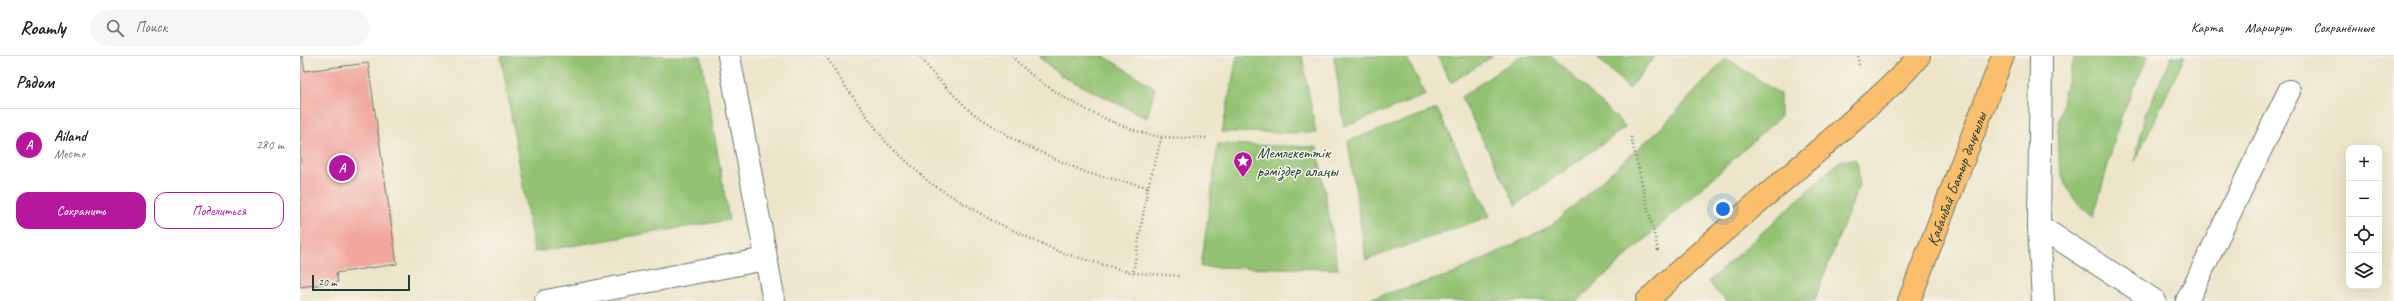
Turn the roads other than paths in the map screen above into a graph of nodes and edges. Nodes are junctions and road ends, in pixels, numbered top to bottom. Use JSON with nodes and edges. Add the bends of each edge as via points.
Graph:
{"nodes":[{"id":1,"x":729,"y":56,"type":"edge"},
{"id":2,"x":1919,"y":56,"type":"edge"},
{"id":3,"x":2003,"y":56,"type":"edge"},
{"id":4,"x":2041,"y":56,"type":"edge"},
{"id":5,"x":2289,"y":91,"type":"dead end"},
{"id":6,"x":2039,"y":226,"type":"junction"},
{"id":7,"x":765,"y":259,"type":"junction"},
{"id":8,"x":2146,"y":298,"type":"edge"},
{"id":9,"x":546,"y":301,"type":"edge"},
{"id":10,"x":774,"y":301,"type":"edge"},
{"id":11,"x":1647,"y":301,"type":"edge"},
{"id":12,"x":1909,"y":301,"type":"edge"},
{"id":13,"x":2043,"y":301,"type":"edge"},
{"id":14,"x":2187,"y":301,"type":"edge"}],
"edges":[{"from":1,"to":7,"type":"street"},
{"from":2,"to":11,"type":"main road","via":[[1904,74],[1672,276]]},
{"from":3,"to":12,"type":"main road","name":"Қабанбай Батыр даңғылы"},
{"from":4,"to":6,"type":"street"},
{"from":5,"to":14,"type":"street"},
{"from":6,"to":8,"type":"street"},
{"from":6,"to":13,"type":"street"},
{"from":7,"to":9,"type":"street"},
{"from":7,"to":10,"type":"street"}]}
